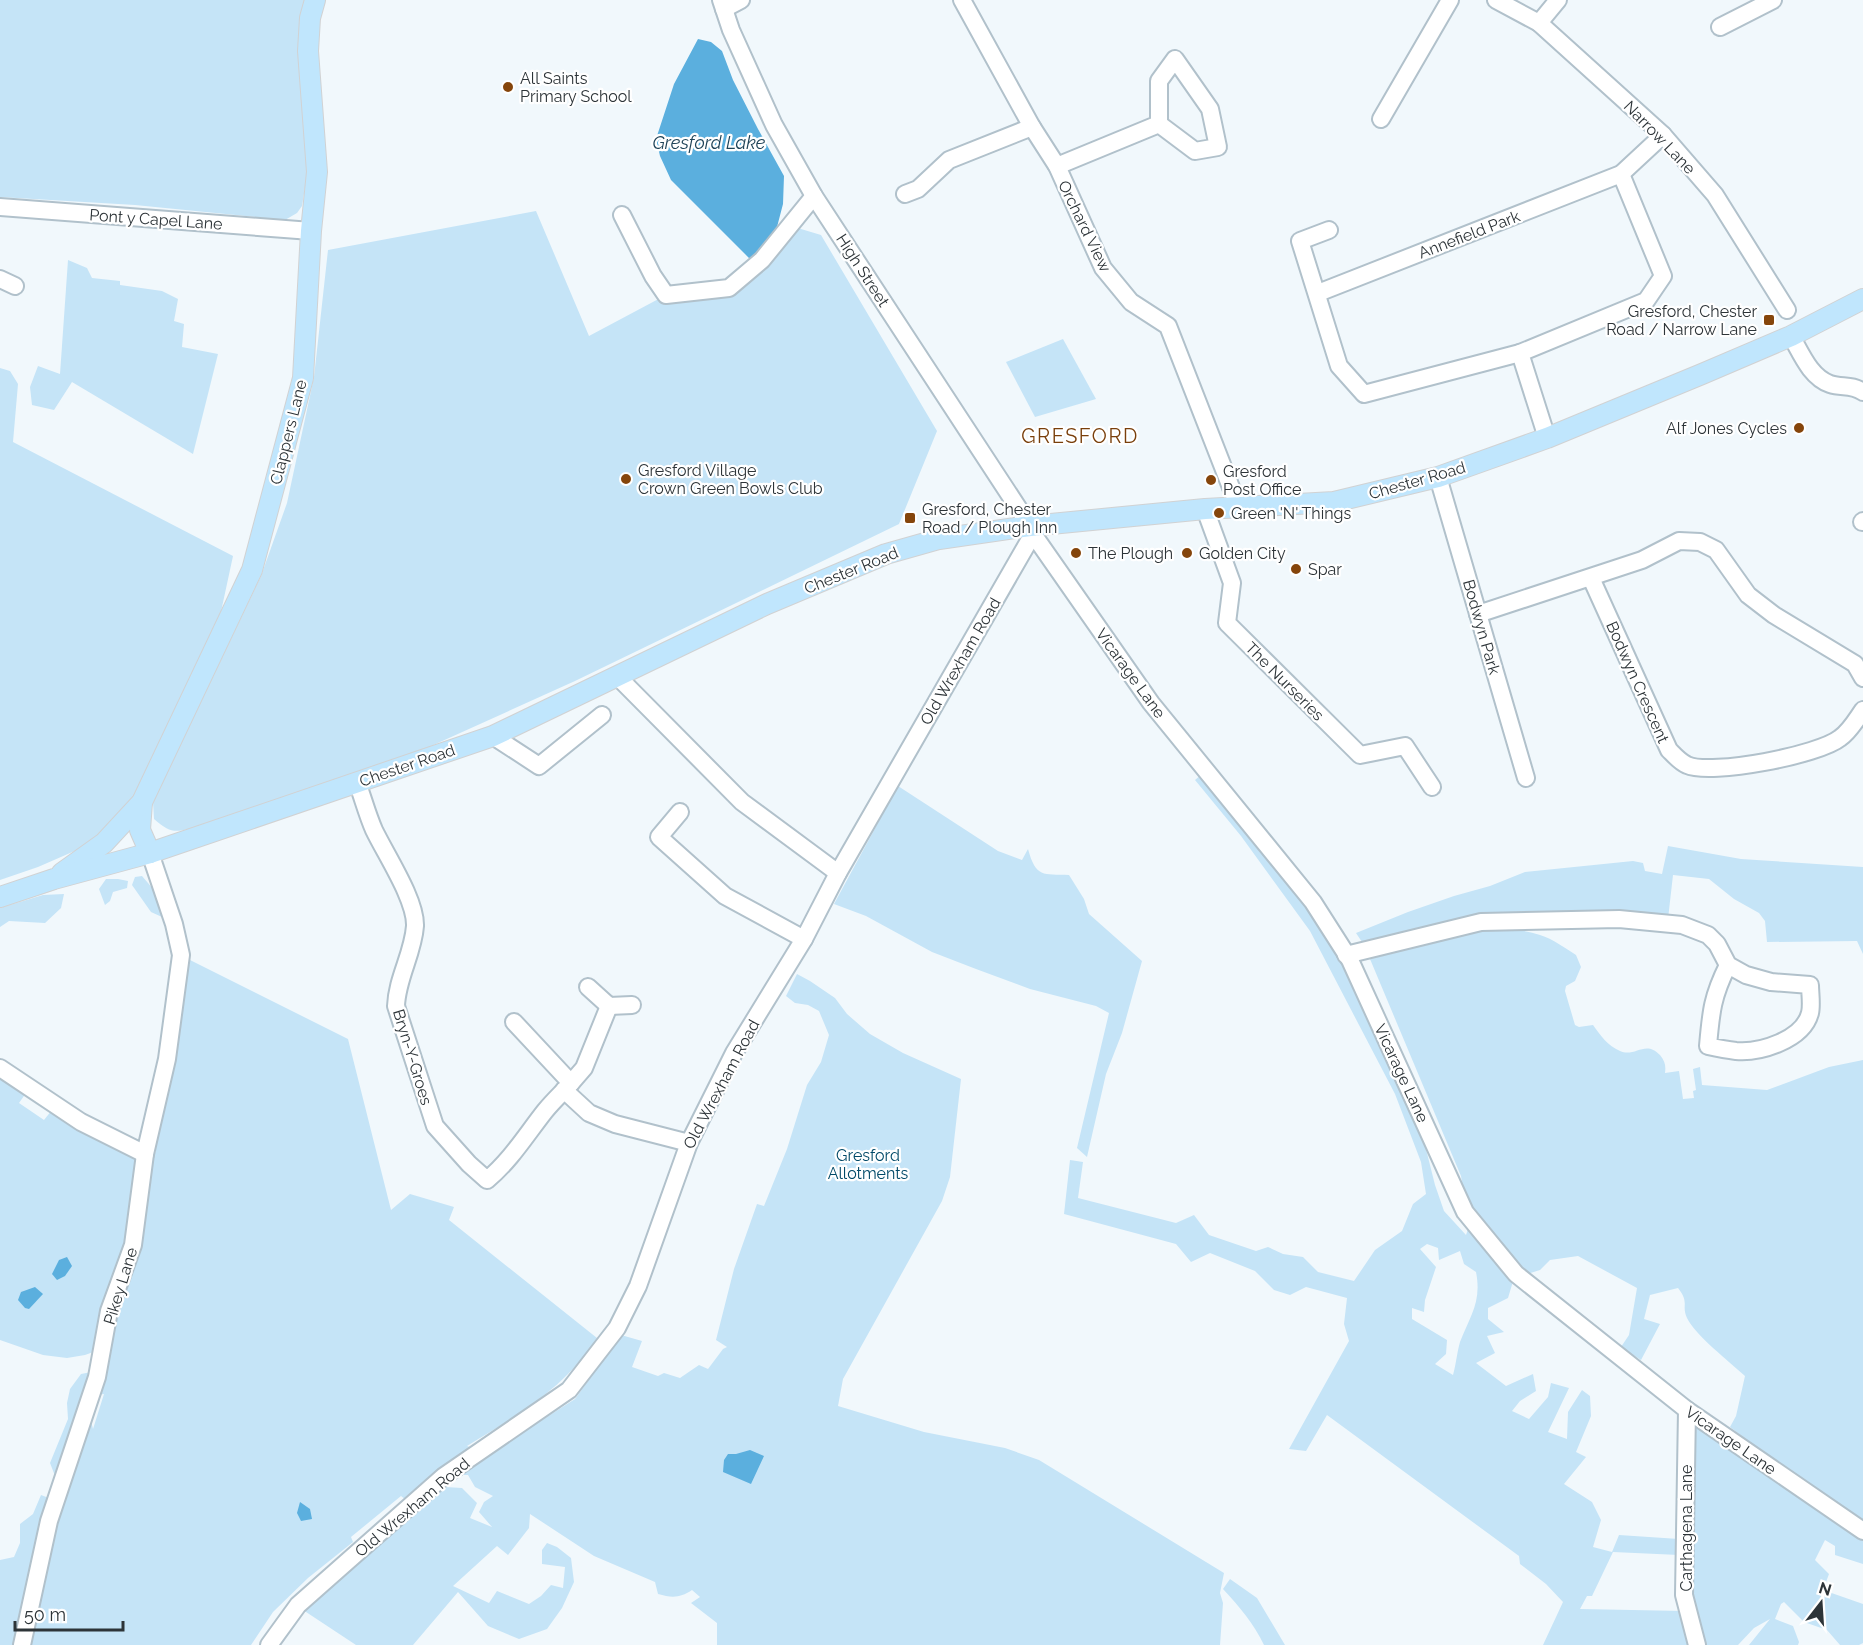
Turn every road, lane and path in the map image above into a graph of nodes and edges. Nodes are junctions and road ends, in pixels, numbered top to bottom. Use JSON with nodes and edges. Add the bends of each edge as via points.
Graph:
{"nodes":[{"id":1,"x":315,"y":0,"type":"edge"},
{"id":2,"x":741,"y":0,"type":"edge"},
{"id":3,"x":962,"y":0,"type":"edge"},
{"id":4,"x":1450,"y":0,"type":"edge"},
{"id":5,"x":1496,"y":0,"type":"edge"},
{"id":6,"x":1558,"y":0,"type":"edge"},
{"id":7,"x":1773,"y":0,"type":"edge"},
{"id":8,"x":723,"y":4,"type":"edge"},
{"id":9,"x":1539,"y":23,"type":"junction"},
{"id":10,"x":1720,"y":27,"type":"dead end"},
{"id":11,"x":1382,"y":119,"type":"dead end"},
{"id":12,"x":1159,"y":124,"type":"junction"},
{"id":13,"x":1032,"y":128,"type":"junction"},
{"id":14,"x":1663,"y":135,"type":"junction"},
{"id":15,"x":1057,"y":166,"type":"junction"},
{"id":16,"x":1621,"y":174,"type":"junction"},
{"id":17,"x":905,"y":194,"type":"dead end"},
{"id":18,"x":814,"y":196,"type":"junction"},
{"id":19,"x":0,"y":207,"type":"edge"},
{"id":20,"x":622,"y":215,"type":"dead end"},
{"id":21,"x":1329,"y":230,"type":"dead end"},
{"id":22,"x":311,"y":231,"type":"junction"},
{"id":23,"x":1318,"y":293,"type":"junction"},
{"id":24,"x":1863,"y":299,"type":"edge"},
{"id":25,"x":1786,"y":310,"type":"dead end"},
{"id":26,"x":1791,"y":336,"type":"junction"},
{"id":27,"x":1520,"y":353,"type":"junction"},
{"id":28,"x":1863,"y":392,"type":"edge"},
{"id":29,"x":1547,"y":438,"type":"junction"},
{"id":30,"x":1438,"y":477,"type":"junction"},
{"id":31,"x":1239,"y":508,"type":"junction"},
{"id":32,"x":1205,"y":509,"type":"junction"},
{"id":33,"x":1032,"y":530,"type":"junction"},
{"id":34,"x":1591,"y":578,"type":"junction"},
{"id":35,"x":1478,"y":614,"type":"junction"},
{"id":36,"x":617,"y":676,"type":"junction"},
{"id":37,"x":1863,"y":678,"type":"edge"},
{"id":38,"x":1863,"y":710,"type":"edge"},
{"id":39,"x":602,"y":715,"type":"dead end"},
{"id":40,"x":493,"y":736,"type":"junction"},
{"id":41,"x":1526,"y":778,"type":"dead end"},
{"id":42,"x":357,"y":782,"type":"junction"},
{"id":43,"x":1432,"y":787,"type":"dead end"},
{"id":44,"x":142,"y":802,"type":"junction"},
{"id":45,"x":680,"y":812,"type":"dead end"},
{"id":46,"x":150,"y":853,"type":"junction"},
{"id":47,"x":838,"y":873,"type":"junction"},
{"id":48,"x":54,"y":879,"type":"junction"},
{"id":49,"x":0,"y":897,"type":"edge"},
{"id":50,"x":804,"y":939,"type":"junction"},
{"id":51,"x":1346,"y":955,"type":"junction"},
{"id":52,"x":1728,"y":965,"type":"junction"},
{"id":53,"x":588,"y":987,"type":"dead end"},
{"id":54,"x":632,"y":1005,"type":"dead end"},
{"id":55,"x":609,"y":1006,"type":"junction"},
{"id":56,"x":514,"y":1022,"type":"dead end"},
{"id":57,"x":0,"y":1068,"type":"edge"},
{"id":58,"x":568,"y":1087,"type":"junction"},
{"id":59,"x":689,"y":1143,"type":"junction"},
{"id":60,"x":145,"y":1154,"type":"junction"},
{"id":61,"x":1687,"y":1410,"type":"junction"},
{"id":62,"x":1863,"y":1531,"type":"edge"},
{"id":63,"x":22,"y":1645,"type":"edge"},
{"id":64,"x":269,"y":1645,"type":"edge"},
{"id":65,"x":1697,"y":1645,"type":"edge"}],
"edges":[{"from":1,"to":22,"type":"main road","name":"Clappers Lane","via":[[308,51],[317,172]]},
{"from":2,"to":8,"type":"street"},
{"from":3,"to":13,"type":"street","name":"Orchard View"},
{"from":4,"to":11,"type":"street"},
{"from":5,"to":9,"type":"street","name":"Narrow Lane"},
{"from":6,"to":9,"type":"street"},
{"from":7,"to":10,"type":"street"},
{"from":8,"to":18,"type":"street","name":"High Street","via":[[774,125]]},
{"from":9,"to":14,"type":"street","name":"Narrow Lane"},
{"from":12,"to":12,"type":"street","via":[[1195,151],[1218,147],[1210,109],[1175,59],[1159,81]]},
{"from":12,"to":15,"type":"street"},
{"from":13,"to":15,"type":"street","name":"Orchard View"},
{"from":13,"to":17,"type":"street","via":[[949,160],[918,189]]},
{"from":14,"to":16,"type":"street","name":"Annefield Park"},
{"from":14,"to":25,"type":"street","name":"Narrow Lane","via":[[1715,195]]},
{"from":15,"to":31,"type":"street","name":"Orchard View","via":[[1103,268],[1131,302],[1168,326]]},
{"from":16,"to":23,"type":"street","name":"Annefield Park"},
{"from":16,"to":27,"type":"street","via":[[1663,276],[1646,301]]},
{"from":18,"to":20,"type":"street","via":[[762,260],[729,288],[666,296]]},
{"from":18,"to":33,"type":"street","name":"High Street"},
{"from":19,"to":22,"type":"street","name":"Pont y Capel Lane"},
{"from":21,"to":23,"type":"street","via":[[1300,242]]},
{"from":22,"to":44,"type":"main road","name":"Clappers Lane","via":[[303,378],[252,570]]},
{"from":23,"to":27,"type":"street","via":[[1339,366],[1364,394]]},
{"from":24,"to":26,"type":"main road","name":"Chester Road"},
{"from":26,"to":28,"type":"street","via":[[1811,372],[1830,384],[1856,387]]},
{"from":26,"to":29,"type":"main road","name":"Chester Road"},
{"from":27,"to":29,"type":"street"},
{"from":29,"to":30,"type":"main road","name":"Chester Road"},
{"from":30,"to":31,"type":"main road","name":"Chester Road","via":[[1334,502]]},
{"from":30,"to":35,"type":"street","name":"Bodwyn Park"},
{"from":31,"to":32,"type":"main road","name":"Chester Road"},
{"from":32,"to":33,"type":"main road","name":"Chester Road"},
{"from":32,"to":43,"type":"street","name":"The Nurseries","via":[[1232,583],[1227,623],[1360,755],[1405,746]]},
{"from":33,"to":36,"type":"main road","name":"Chester Road","via":[[939,539],[886,554],[767,604]]},
{"from":33,"to":47,"type":"street","name":"Old Wrexham Road"},
{"from":33,"to":51,"type":"street","name":"Vicarage Lane","via":[[1151,703],[1313,902]]},
{"from":34,"to":35,"type":"street"},
{"from":34,"to":37,"type":"street","via":[[1642,560],[1678,541],[1700,542],[1716,550],[1748,595],[1856,664]]},
{"from":34,"to":38,"type":"street","name":"Bodwyn Crescent","via":[[1669,750],[1688,765],[1720,768],[1801,755],[1839,740]]},
{"from":35,"to":41,"type":"street","name":"Bodwyn Park"},
{"from":36,"to":40,"type":"main road","name":"Chester Road"},
{"from":36,"to":47,"type":"street","via":[[742,802]]},
{"from":39,"to":40,"type":"street","via":[[539,766]]},
{"from":40,"to":42,"type":"main road","name":"Chester Road"},
{"from":42,"to":46,"type":"main road","name":"Chester Road"},
{"from":42,"to":58,"type":"street","name":"Bryn-Y-Groes","via":[[373,827],[414,910],[415,925],[396,1006],[435,1126],[487,1180]]},
{"from":44,"to":46,"type":"main road","name":"Clappers Lane","via":[[140,830]]},
{"from":44,"to":48,"type":"main road","name":"Clappers Lane","via":[[104,843]]},
{"from":45,"to":50,"type":"street","via":[[659,837],[725,896]]},
{"from":46,"to":48,"type":"main road","name":"Chester Road"},
{"from":46,"to":60,"type":"street","name":"Pikey Lane","via":[[181,955],[167,1059]]},
{"from":47,"to":50,"type":"street","name":"Old Wrexham Road"},
{"from":48,"to":49,"type":"main road","name":"Chester Road"},
{"from":50,"to":59,"type":"street","name":"Old Wrexham Road","via":[[734,1053]]},
{"from":51,"to":52,"type":"street","via":[[1481,922],[1619,919],[1682,925],[1708,935]]},
{"from":51,"to":61,"type":"street","name":"Vicarage Lane","via":[[1465,1212],[1515,1274]]},
{"from":52,"to":52,"type":"street","via":[[1771,982],[1810,985],[1810,1013],[1802,1028],[1761,1050],[1708,1046],[1712,1006]]},
{"from":53,"to":55,"type":"street"},
{"from":54,"to":55,"type":"street"},
{"from":55,"to":58,"type":"street","via":[[584,1068]]},
{"from":56,"to":58,"type":"street"},
{"from":57,"to":60,"type":"street","via":[[81,1122]]},
{"from":58,"to":59,"type":"street","via":[[590,1113],[615,1125]]},
{"from":59,"to":64,"type":"street","name":"Old Wrexham Road","via":[[638,1286],[616,1328],[569,1390],[444,1476],[298,1605]]},
{"from":60,"to":63,"type":"street","name":"Pikey Lane","via":[[133,1245],[109,1311],[97,1377],[49,1521]]},
{"from":61,"to":62,"type":"street","name":"Vicarage Lane"},
{"from":61,"to":65,"type":"street","name":"Carthagena Lane","via":[[1684,1595]]}]}
